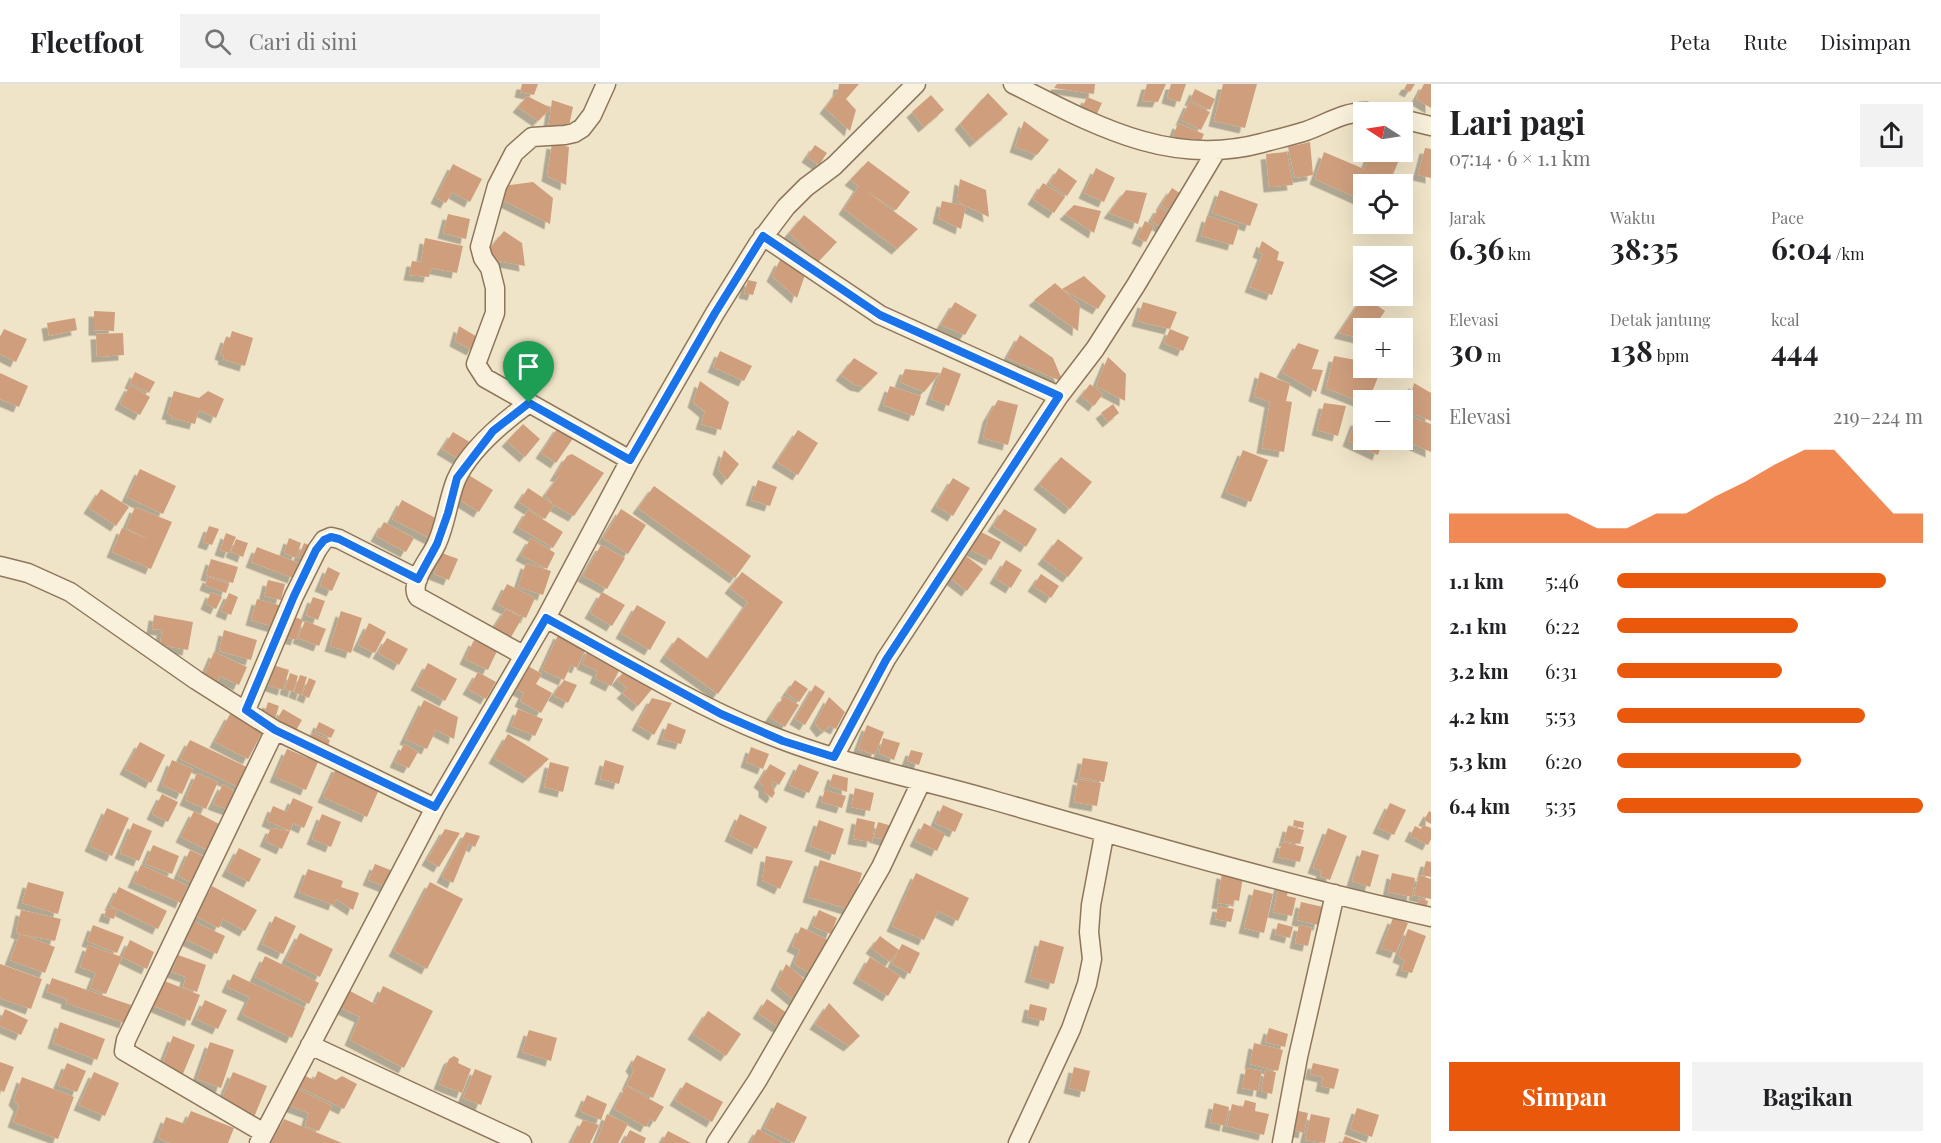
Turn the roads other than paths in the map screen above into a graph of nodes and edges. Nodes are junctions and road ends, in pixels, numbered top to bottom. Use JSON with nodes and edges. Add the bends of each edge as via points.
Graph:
{"nodes":[{"id":1,"x":606,"y":84,"type":"edge"},
{"id":2,"x":916,"y":84,"type":"edge"},
{"id":3,"x":1013,"y":84,"type":"edge"},
{"id":4,"x":1353,"y":114,"type":"edge"},
{"id":5,"x":1413,"y":122,"type":"edge"},
{"id":6,"x":1431,"y":126,"type":"edge"},
{"id":7,"x":1216,"y":151,"type":"junction"},
{"id":8,"x":763,"y":236,"type":"junction"},
{"id":9,"x":1059,"y":396,"type":"junction"},
{"id":10,"x":529,"y":403,"type":"junction"},
{"id":11,"x":630,"y":460,"type":"junction"},
{"id":12,"x":0,"y":566,"type":"edge"},
{"id":13,"x":418,"y":579,"type":"junction"},
{"id":14,"x":546,"y":618,"type":"junction"},
{"id":15,"x":523,"y":655,"type":"junction"},
{"id":16,"x":246,"y":710,"type":"junction"},
{"id":17,"x":275,"y":730,"type":"junction"},
{"id":18,"x":834,"y":757,"type":"junction"},
{"id":19,"x":921,"y":782,"type":"junction"},
{"id":20,"x":435,"y":807,"type":"junction"},
{"id":21,"x":1101,"y":831,"type":"junction"},
{"id":22,"x":1335,"y":894,"type":"junction"},
{"id":23,"x":1431,"y":917,"type":"edge"},
{"id":24,"x":310,"y":1045,"type":"junction"},
{"id":25,"x":262,"y":1138,"type":"edge"},
{"id":26,"x":522,"y":1143,"type":"edge"},
{"id":27,"x":716,"y":1143,"type":"edge"},
{"id":28,"x":1018,"y":1143,"type":"edge"},
{"id":29,"x":1282,"y":1143,"type":"edge"}],
"edges":[{"from":1,"to":10,"type":"street","via":[[582,128],[565,135],[532,137],[513,153],[483,230],[480,247],[493,279],[496,300],[476,364],[485,378]]},
{"from":2,"to":8,"type":"street","via":[[834,166],[786,207]]},
{"from":3,"to":7,"type":"street","via":[[1092,123],[1146,143],[1180,150]]},
{"from":4,"to":7,"type":"street","via":[[1305,131]]},
{"from":5,"to":6,"type":"street"},
{"from":7,"to":9,"type":"street","via":[[1137,285]]},
{"from":8,"to":9,"type":"street","via":[[880,315]]},
{"from":8,"to":11,"type":"street"},
{"from":9,"to":18,"type":"street","via":[[886,660]]},
{"from":10,"to":11,"type":"street"},
{"from":10,"to":13,"type":"street","via":[[493,431],[457,478],[437,544]]},
{"from":11,"to":14,"type":"street"},
{"from":12,"to":16,"type":"street","via":[[28,573],[70,592],[196,681]]},
{"from":13,"to":15,"type":"street","via":[[418,597]]},
{"from":13,"to":16,"type":"street","via":[[339,539],[324,540],[294,596]]},
{"from":14,"to":15,"type":"street"},
{"from":14,"to":18,"type":"street","via":[[721,714],[783,741]]},
{"from":15,"to":20,"type":"street"},
{"from":16,"to":17,"type":"street"},
{"from":17,"to":20,"type":"street"},
{"from":17,"to":25,"type":"street","via":[[124,1051]]},
{"from":18,"to":19,"type":"street"},
{"from":19,"to":21,"type":"street"},
{"from":19,"to":27,"type":"street","via":[[881,867],[757,1081]]},
{"from":20,"to":24,"type":"street"},
{"from":21,"to":22,"type":"street"},
{"from":21,"to":28,"type":"street","via":[[1103,841],[1091,905],[1092,959],[1087,984],[1071,1029]]},
{"from":22,"to":23,"type":"street"},
{"from":22,"to":29,"type":"street"},
{"from":24,"to":25,"type":"street"},
{"from":24,"to":26,"type":"street"}]}
